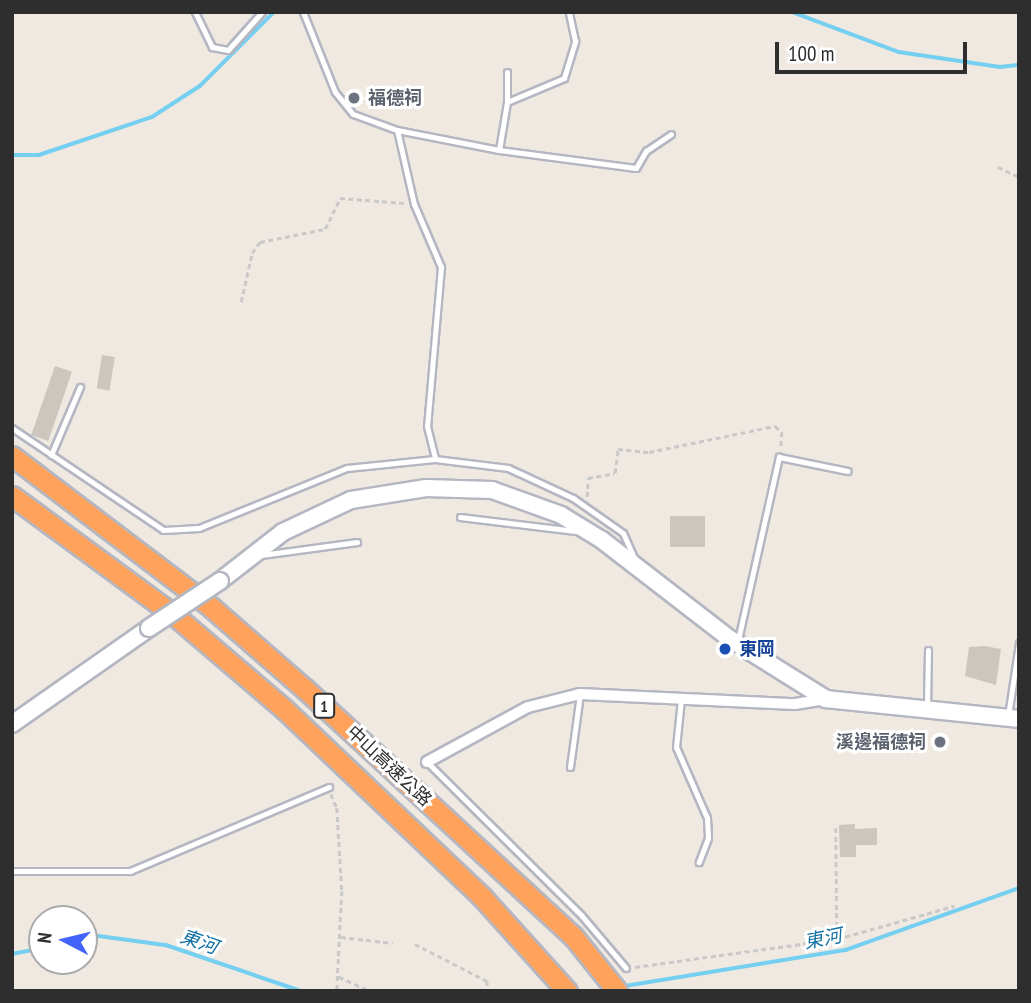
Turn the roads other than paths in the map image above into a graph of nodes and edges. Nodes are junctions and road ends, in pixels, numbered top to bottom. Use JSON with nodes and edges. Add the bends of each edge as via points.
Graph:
{"nodes":[{"id":1,"x":195,"y":12,"type":"edge"},
{"id":2,"x":262,"y":12,"type":"edge"},
{"id":3,"x":303,"y":12,"type":"edge"},
{"id":4,"x":569,"y":12,"type":"edge"},
{"id":5,"x":507,"y":72,"type":"dead end"},
{"id":6,"x":506,"y":102,"type":"junction"},
{"id":7,"x":397,"y":130,"type":"junction"},
{"id":8,"x":671,"y":134,"type":"dead end"},
{"id":9,"x":499,"y":150,"type":"junction"},
{"id":10,"x":80,"y":387,"type":"dead end"},
{"id":11,"x":12,"y":428,"type":"edge"},
{"id":12,"x":51,"y":455,"type":"junction"},
{"id":13,"x":12,"y":456,"type":"edge"},
{"id":14,"x":435,"y":459,"type":"junction"},
{"id":15,"x":848,"y":471,"type":"dead end"},
{"id":16,"x":12,"y":496,"type":"edge"},
{"id":17,"x":460,"y":517,"type":"dead end"},
{"id":18,"x":591,"y":534,"type":"junction"},
{"id":19,"x":358,"y":542,"type":"dead end"},
{"id":20,"x":251,"y":557,"type":"junction"},
{"id":21,"x":639,"y":569,"type":"junction"},
{"id":22,"x":1019,"y":643,"type":"edge"},
{"id":23,"x":737,"y":644,"type":"junction"},
{"id":24,"x":928,"y":650,"type":"dead end"},
{"id":25,"x":580,"y":694,"type":"junction"},
{"id":26,"x":681,"y":699,"type":"junction"},
{"id":27,"x":826,"y":699,"type":"junction"},
{"id":28,"x":927,"y":709,"type":"junction"},
{"id":29,"x":1013,"y":718,"type":"edge"},
{"id":30,"x":12,"y":724,"type":"edge"},
{"id":31,"x":427,"y":762,"type":"joint"},
{"id":32,"x":570,"y":767,"type":"dead end"},
{"id":33,"x":329,"y":787,"type":"road end"},
{"id":34,"x":699,"y":862,"type":"dead end"},
{"id":35,"x":12,"y":871,"type":"edge"},
{"id":36,"x":626,"y":968,"type":"road end"},
{"id":37,"x":615,"y":987,"type":"edge"},
{"id":38,"x":567,"y":991,"type":"edge"}],
"edges":[{"from":1,"to":2,"type":"lane","via":[[212,47],[228,50]]},
{"from":3,"to":7,"type":"lane","via":[[335,92],[353,114]]},
{"from":4,"to":6,"type":"lane","via":[[575,41],[564,78]]},
{"from":5,"to":6,"type":"lane"},
{"from":6,"to":9,"type":"lane"},
{"from":7,"to":9,"type":"lane"},
{"from":7,"to":14,"type":"lane","via":[[414,204],[441,267],[428,426]]},
{"from":8,"to":9,"type":"lane","via":[[646,150],[636,168]]},
{"from":10,"to":12,"type":"lane"},
{"from":11,"to":12,"type":"lane"},
{"from":12,"to":14,"type":"lane","via":[[163,530],[199,528],[347,468]]},
{"from":13,"to":37,"type":"highway","name":"中山高速公路","number":"1","via":[[212,608],[305,689],[573,936]]},
{"from":14,"to":21,"type":"lane","via":[[508,468],[587,507],[623,533]]},
{"from":15,"to":23,"type":"lane","via":[[779,457]]},
{"from":16,"to":38,"type":"highway","name":"中山高速公路","number":"1","via":[[174,615],[284,709],[482,897]]},
{"from":17,"to":18,"type":"lane"},
{"from":18,"to":20,"type":"street","via":[[561,515],[492,490],[426,488],[351,500],[283,532]]},
{"from":18,"to":21,"type":"street"},
{"from":19,"to":20,"type":"lane"},
{"from":20,"to":30,"type":"street","bridge":true},
{"from":21,"to":23,"type":"street"},
{"from":22,"to":29,"type":"lane"},
{"from":23,"to":27,"type":"street"},
{"from":24,"to":28,"type":"lane"},
{"from":25,"to":26,"type":"street"},
{"from":25,"to":31,"type":"street","via":[[528,707]]},
{"from":25,"to":32,"type":"lane"},
{"from":26,"to":27,"type":"street","via":[[795,704]]},
{"from":26,"to":34,"type":"lane","via":[[676,747],[707,818],[708,838]]},
{"from":27,"to":28,"type":"street"},
{"from":28,"to":29,"type":"street"},
{"from":31,"to":36,"type":"lane","via":[[582,916]]},
{"from":33,"to":35,"type":"lane","via":[[130,871]]}]}
